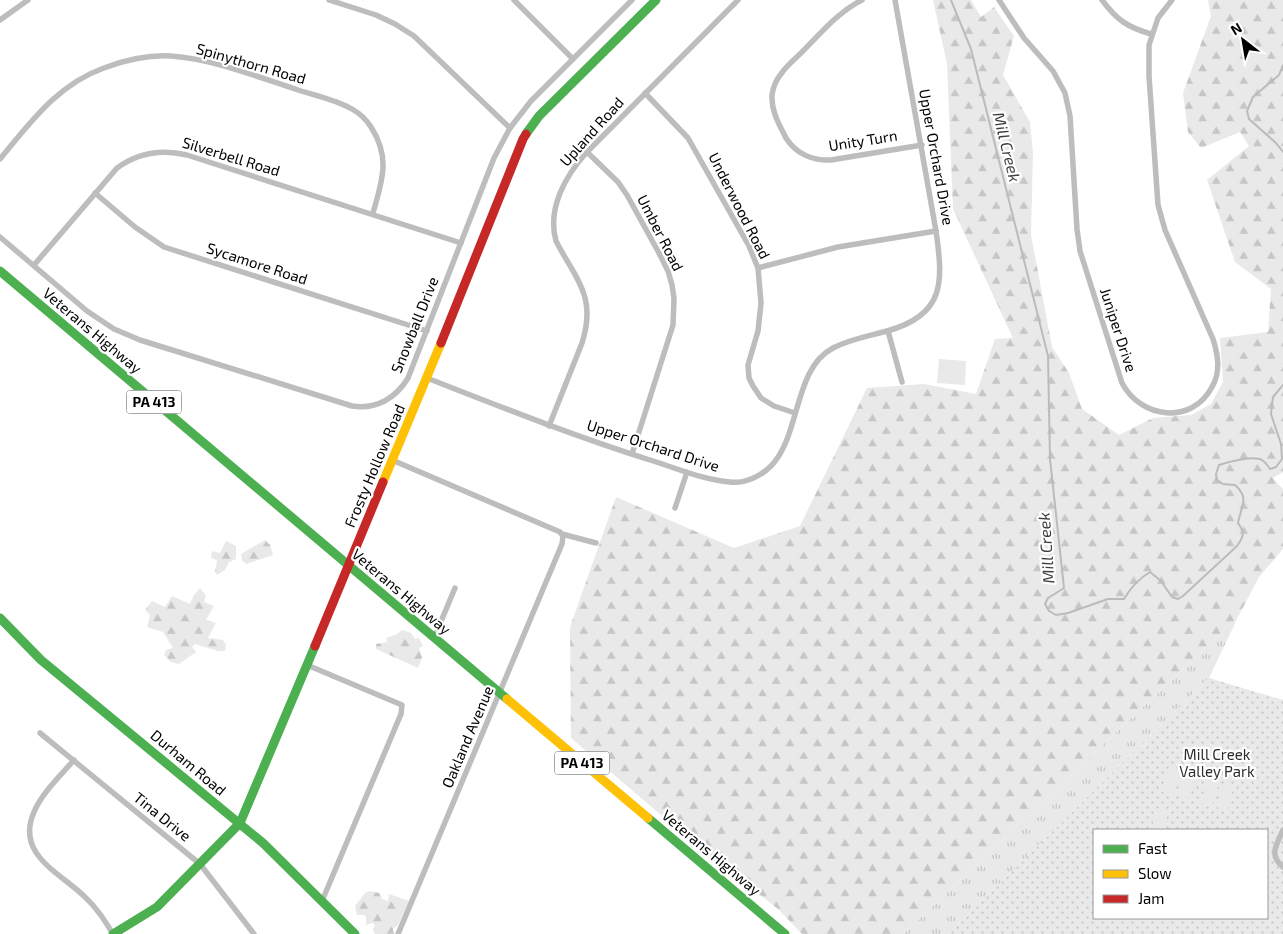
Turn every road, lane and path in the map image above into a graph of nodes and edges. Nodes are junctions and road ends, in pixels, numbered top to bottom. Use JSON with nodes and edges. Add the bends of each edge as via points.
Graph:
{"nodes":[{"id":1,"x":28,"y":0,"type":"edge"},
{"id":2,"x":329,"y":0,"type":"edge"},
{"id":3,"x":514,"y":0,"type":"edge"},
{"id":4,"x":632,"y":0,"type":"edge"},
{"id":5,"x":656,"y":0,"type":"edge"},
{"id":6,"x":738,"y":0,"type":"edge"},
{"id":7,"x":862,"y":0,"type":"edge"},
{"id":8,"x":895,"y":0,"type":"edge"},
{"id":9,"x":999,"y":0,"type":"edge"},
{"id":10,"x":1102,"y":0,"type":"edge"},
{"id":11,"x":1172,"y":0,"type":"edge"},
{"id":12,"x":0,"y":20,"type":"edge"},
{"id":13,"x":1151,"y":34,"type":"junction"},
{"id":14,"x":573,"y":59,"type":"junction"},
{"id":15,"x":645,"y":93,"type":"junction"},
{"id":16,"x":510,"y":128,"type":"junction"},
{"id":17,"x":922,"y":145,"type":"junction"},
{"id":18,"x":587,"y":152,"type":"junction"},
{"id":19,"x":0,"y":159,"type":"edge"},
{"id":20,"x":95,"y":193,"type":"junction"},
{"id":21,"x":373,"y":213,"type":"junction"},
{"id":22,"x":936,"y":230,"type":"junction"},
{"id":23,"x":1,"y":240,"type":"edge"},
{"id":24,"x":461,"y":243,"type":"junction"},
{"id":25,"x":34,"y":265,"type":"junction"},
{"id":26,"x":758,"y":268,"type":"junction"},
{"id":27,"x":0,"y":270,"type":"edge"},
{"id":28,"x":427,"y":331,"type":"junction"},
{"id":29,"x":888,"y":331,"type":"junction"},
{"id":30,"x":426,"y":378,"type":"junction"},
{"id":31,"x":902,"y":382,"type":"dead end"},
{"id":32,"x":795,"y":413,"type":"junction"},
{"id":33,"x":549,"y":426,"type":"junction"},
{"id":34,"x":632,"y":454,"type":"junction"},
{"id":35,"x":392,"y":460,"type":"junction"},
{"id":36,"x":687,"y":472,"type":"junction"},
{"id":37,"x":675,"y":508,"type":"dead end"},
{"id":38,"x":562,"y":534,"type":"junction"},
{"id":39,"x":596,"y":543,"type":"dead end"},
{"id":40,"x":348,"y":566,"type":"junction"},
{"id":41,"x":455,"y":588,"type":"dead end"},
{"id":42,"x":0,"y":618,"type":"edge"},
{"id":43,"x":434,"y":638,"type":"junction"},
{"id":44,"x":307,"y":665,"type":"junction"},
{"id":45,"x":500,"y":694,"type":"junction"},
{"id":46,"x":40,"y":733,"type":"dead end"},
{"id":47,"x":74,"y":760,"type":"junction"},
{"id":48,"x":240,"y":823,"type":"junction"},
{"id":49,"x":1283,"y":830,"type":"edge"},
{"id":50,"x":200,"y":864,"type":"junction"},
{"id":51,"x":1283,"y":867,"type":"edge"},
{"id":52,"x":322,"y":901,"type":"junction"},
{"id":53,"x":113,"y":934,"type":"edge"},
{"id":54,"x":254,"y":934,"type":"edge"},
{"id":55,"x":355,"y":934,"type":"edge"},
{"id":56,"x":398,"y":934,"type":"edge"},
{"id":57,"x":785,"y":934,"type":"edge"}],
"edges":[{"from":1,"to":12,"type":"street"},
{"from":2,"to":16,"type":"street","via":[[376,15],[414,36]]},
{"from":3,"to":14,"type":"street"},
{"from":4,"to":14,"type":"street","name":"Snowball Drive"},
{"from":5,"to":30,"type":"main road","name":"Frosty Hollow Road","via":[[529,128]]},
{"from":6,"to":15,"type":"street","name":"Upland Road"},
{"from":7,"to":17,"type":"street","name":"Unity Turn","via":[[840,14],[782,72],[772,94],[776,118],[794,147],[818,160]]},
{"from":8,"to":17,"type":"street","name":"Upper Orchard Drive"},
{"from":9,"to":13,"type":"street","name":"Juniper Drive","via":[[1024,38],[1053,71],[1065,93],[1070,116],[1080,251],[1122,383],[1140,405],[1156,412],[1171,413],[1188,409],[1207,395],[1217,372],[1218,353],[1158,205],[1148,61]]},
{"from":10,"to":13,"type":"street","via":[[1123,23]]},
{"from":11,"to":13,"type":"street","name":"Juniper Drive"},
{"from":14,"to":16,"type":"street","name":"Snowball Drive","via":[[531,101]]},
{"from":15,"to":18,"type":"street","name":"Upland Road"},
{"from":15,"to":26,"type":"street","name":"Underwood Road","via":[[688,138],[749,246]]},
{"from":16,"to":24,"type":"street","name":"Snowball Drive","via":[[494,158]]},
{"from":17,"to":22,"type":"street","name":"Upper Orchard Drive"},
{"from":18,"to":33,"type":"street","name":"Upland Road","via":[[568,177],[553,217],[556,241],[584,295],[588,313],[582,343]]},
{"from":18,"to":34,"type":"street","name":"Umber Road","via":[[627,195],[668,271],[674,298],[673,325]]},
{"from":19,"to":21,"type":"street","name":"Spinythorn Road","via":[[52,100],[91,73],[140,58],[187,58],[340,104],[361,116],[379,141],[384,163]]},
{"from":20,"to":21,"type":"street","name":"Silverbell Road","via":[[125,162],[148,153],[174,152]]},
{"from":20,"to":25,"type":"street","name":"Silverbell Road"},
{"from":20,"to":28,"type":"street","name":"Sycamore Road","via":[[164,247]]},
{"from":21,"to":24,"type":"street","name":"Silverbell Road"},
{"from":22,"to":26,"type":"street","via":[[838,247]]},
{"from":22,"to":29,"type":"street","name":"Upper Orchard Drive","via":[[941,266],[936,295],[918,318]]},
{"from":23,"to":25,"type":"street","name":"Snowball Drive"},
{"from":24,"to":28,"type":"street","name":"Snowball Drive"},
{"from":25,"to":28,"type":"street","name":"Snowball Drive","via":[[86,311],[114,329],[352,406],[378,404],[399,391],[408,378]]},
{"from":26,"to":32,"type":"street","name":"Underwood Road","via":[[760,314],[748,365],[749,378],[762,398]]},
{"from":27,"to":40,"type":"main road","name":"Veterans Highway","number":"PA 413"},
{"from":29,"to":31,"type":"street"},
{"from":29,"to":32,"type":"street","name":"Upper Orchard Drive","via":[[841,344],[822,356],[810,372]]},
{"from":30,"to":33,"type":"street","name":"Upper Orchard Drive"},
{"from":30,"to":35,"type":"main road","name":"Frosty Hollow Road"},
{"from":32,"to":36,"type":"street","name":"Upper Orchard Drive","via":[[782,450],[760,474],[749,480],[731,482]]},
{"from":33,"to":34,"type":"street","name":"Upper Orchard Drive"},
{"from":34,"to":36,"type":"street","name":"Upper Orchard Drive"},
{"from":35,"to":38,"type":"street"},
{"from":35,"to":40,"type":"main road","name":"Frosty Hollow Road"},
{"from":36,"to":37,"type":"street"},
{"from":38,"to":39,"type":"street"},
{"from":38,"to":45,"type":"street","name":"Oakland Avenue","via":[[559,550]]},
{"from":40,"to":43,"type":"main road","name":"Veterans Highway","number":"PA 413"},
{"from":40,"to":44,"type":"main road","name":"Frosty Hollow Road"},
{"from":41,"to":43,"type":"street"},
{"from":42,"to":48,"type":"main road","name":"Durham Road","via":[[41,660]]},
{"from":43,"to":45,"type":"main road","name":"Veterans Highway","number":"PA 413"},
{"from":44,"to":48,"type":"main road","name":"Frosty Hollow Road"},
{"from":44,"to":52,"type":"street","via":[[402,705]]},
{"from":45,"to":56,"type":"street","name":"Oakland Avenue"},
{"from":45,"to":57,"type":"main road","name":"Veterans Highway","number":"PA 413"},
{"from":46,"to":47,"type":"street","name":"Tina Drive"},
{"from":47,"to":50,"type":"street","name":"Tina Drive"},
{"from":47,"to":53,"type":"street","via":[[40,800],[34,811],[31,838],[41,861],[89,901]]},
{"from":48,"to":50,"type":"main road","name":"Frosty Hollow Road"},
{"from":48,"to":52,"type":"main road","name":"Durham Road"},
{"from":49,"to":51,"type":"street","via":[[1274,853]]},
{"from":50,"to":53,"type":"main road","name":"Frosty Hollow Road","via":[[157,906]]},
{"from":50,"to":54,"type":"street","name":"Tina Drive"},
{"from":52,"to":55,"type":"main road","name":"Durham Road"}]}
